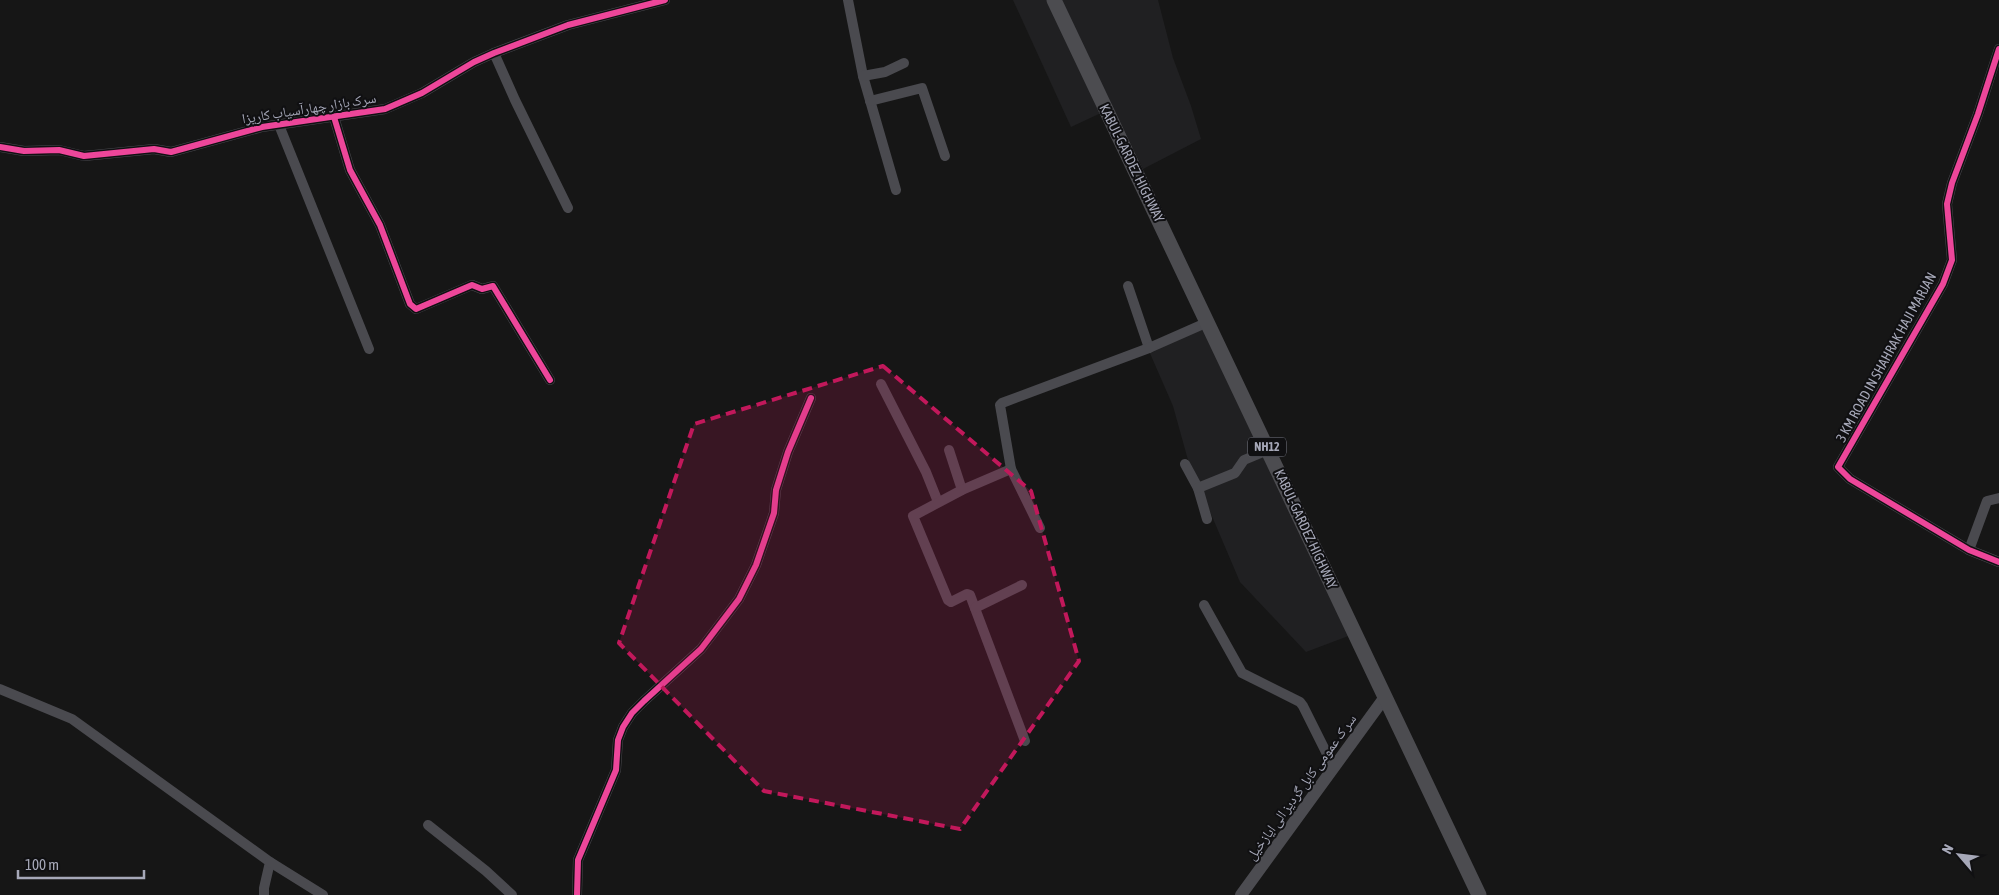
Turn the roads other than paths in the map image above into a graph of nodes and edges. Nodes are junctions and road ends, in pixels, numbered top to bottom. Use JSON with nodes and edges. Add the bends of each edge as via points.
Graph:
{"nodes":[{"id":1,"x":665,"y":0,"type":"edge"},
{"id":2,"x":848,"y":0,"type":"edge"},
{"id":3,"x":1054,"y":0,"type":"edge"},
{"id":4,"x":1999,"y":49,"type":"edge"},
{"id":5,"x":494,"y":53,"type":"junction"},
{"id":6,"x":904,"y":63,"type":"dead end"},
{"id":7,"x":863,"y":76,"type":"junction"},
{"id":8,"x":870,"y":101,"type":"junction"},
{"id":9,"x":334,"y":118,"type":"junction"},
{"id":10,"x":280,"y":125,"type":"junction"},
{"id":11,"x":0,"y":147,"type":"edge"},
{"id":12,"x":945,"y":156,"type":"dead end"},
{"id":13,"x":896,"y":190,"type":"dead end"},
{"id":14,"x":568,"y":208,"type":"dead end"},
{"id":15,"x":1128,"y":286,"type":"dead end"},
{"id":16,"x":1208,"y":322,"type":"junction"},
{"id":17,"x":1149,"y":348,"type":"junction"},
{"id":18,"x":369,"y":349,"type":"dead end"},
{"id":19,"x":550,"y":380,"type":"dead end"},
{"id":20,"x":881,"y":384,"type":"dead end"},
{"id":21,"x":811,"y":398,"type":"dead end"},
{"id":22,"x":949,"y":450,"type":"dead end"},
{"id":23,"x":1268,"y":450,"type":"junction"},
{"id":24,"x":1185,"y":464,"type":"dead end"},
{"id":25,"x":1011,"y":469,"type":"junction"},
{"id":26,"x":1198,"y":488,"type":"junction"},
{"id":27,"x":962,"y":490,"type":"junction"},
{"id":28,"x":1999,"y":498,"type":"edge"},
{"id":29,"x":938,"y":502,"type":"junction"},
{"id":30,"x":1207,"y":519,"type":"dead end"},
{"id":31,"x":1040,"y":528,"type":"dead end"},
{"id":32,"x":1969,"y":550,"type":"junction"},
{"id":33,"x":1999,"y":562,"type":"edge"},
{"id":34,"x":1022,"y":585,"type":"dead end"},
{"id":35,"x":1204,"y":605,"type":"dead end"},
{"id":36,"x":975,"y":608,"type":"junction"},
{"id":37,"x":0,"y":689,"type":"edge"},
{"id":38,"x":1385,"y":697,"type":"junction"},
{"id":39,"x":1025,"y":741,"type":"dead end"},
{"id":40,"x":1334,"y":768,"type":"junction"},
{"id":41,"x":428,"y":825,"type":"dead end"},
{"id":42,"x":270,"y":862,"type":"junction"},
{"id":43,"x":264,"y":895,"type":"edge"},
{"id":44,"x":323,"y":895,"type":"edge"},
{"id":45,"x":512,"y":895,"type":"edge"},
{"id":46,"x":577,"y":895,"type":"edge"},
{"id":47,"x":1241,"y":895,"type":"edge"},
{"id":48,"x":1479,"y":895,"type":"edge"}],
"edges":[{"from":1,"to":5,"type":"street","name":"سرک بازار چهارآسیاب کاریزا","via":[[568,25]]},
{"from":2,"to":7,"type":"street"},
{"from":3,"to":16,"type":"highway","name":"KABUL-GARDEZ HIGHWAY","number":"NH12"},
{"from":4,"to":32,"type":"street","name":"3 KM ROAD IN SHAHRAK HAJI MARJAN","via":[[1952,183],[1948,204],[1952,260],[1944,284],[1838,467],[1850,479]]},
{"from":5,"to":9,"type":"street","name":"سرک بازار چهارآسیاب کاریزا","via":[[422,93],[385,109]]},
{"from":5,"to":14,"type":"street"},
{"from":6,"to":7,"type":"street","via":[[885,72]]},
{"from":7,"to":8,"type":"street"},
{"from":8,"to":12,"type":"street","via":[[922,88]]},
{"from":8,"to":13,"type":"street"},
{"from":9,"to":10,"type":"street","name":"سرک بازار چهارآسیاب کاریزا"},
{"from":9,"to":19,"type":"street","via":[[350,170],[380,225],[410,304],[416,308],[472,285],[482,289],[493,286]]},
{"from":10,"to":11,"type":"street","name":"سرک بازار چهارآسیاب کاریزا","via":[[170,152],[154,149],[84,156],[59,150],[24,151]]},
{"from":10,"to":18,"type":"street"},
{"from":15,"to":17,"type":"street"},
{"from":16,"to":17,"type":"street"},
{"from":16,"to":23,"type":"highway","name":"KABUL-GARDEZ HIGHWAY","number":"NH12"},
{"from":17,"to":25,"type":"street","via":[[1002,403]]},
{"from":20,"to":29,"type":"street"},
{"from":21,"to":46,"type":"street","via":[[788,452],[776,490],[774,513],[756,566],[740,599],[701,649],[644,701],[623,727],[618,740],[616,770],[578,860]]},
{"from":22,"to":27,"type":"street"},
{"from":23,"to":26,"type":"street","via":[[1244,460],[1235,473]]},
{"from":23,"to":38,"type":"highway","name":"KABUL-GARDEZ HIGHWAY","number":"NH12"},
{"from":24,"to":26,"type":"street"},
{"from":25,"to":27,"type":"street"},
{"from":25,"to":31,"type":"street"},
{"from":26,"to":30,"type":"street"},
{"from":27,"to":29,"type":"street"},
{"from":28,"to":32,"type":"street","via":[[1987,501]]},
{"from":29,"to":36,"type":"street","via":[[913,516],[948,600],[951,602],[969,594]]},
{"from":32,"to":33,"type":"street","name":"3 KM ROAD IN SHAHRAK HAJI MARJAN"},
{"from":34,"to":36,"type":"street"},
{"from":35,"to":40,"type":"street","via":[[1242,673],[1300,702]]},
{"from":36,"to":39,"type":"street"},
{"from":37,"to":42,"type":"street","via":[[72,719]]},
{"from":38,"to":40,"type":"main road","name":"سر ک عمومی کابل گردیز الی ایازخیل"},
{"from":38,"to":48,"type":"highway","name":"KABUL-GARDEZ HIGHWAY","number":"NH12"},
{"from":40,"to":47,"type":"main road","name":"سر ک عمومی کابل گردیز الی ایازخیل"},
{"from":41,"to":45,"type":"street"},
{"from":42,"to":43,"type":"street"},
{"from":42,"to":44,"type":"street"}]}
